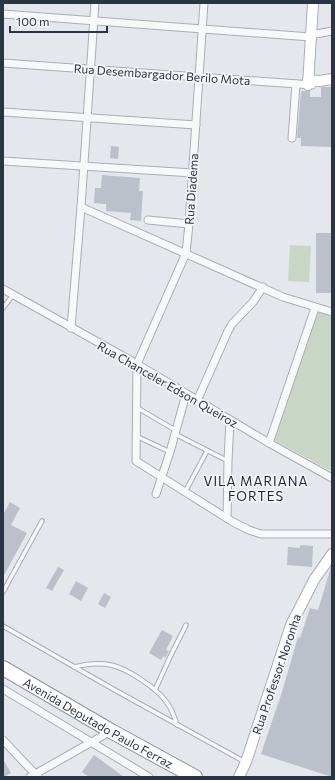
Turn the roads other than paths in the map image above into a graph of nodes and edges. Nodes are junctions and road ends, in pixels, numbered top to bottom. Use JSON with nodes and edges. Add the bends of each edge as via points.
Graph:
{"nodes":[{"id":1,"x":95,"y":3,"type":"edge"},
{"id":2,"x":204,"y":3,"type":"edge"},
{"id":3,"x":313,"y":3,"type":"edge"},
{"id":4,"x":3,"y":14,"type":"edge"},
{"id":5,"x":94,"y":21,"type":"junction"},
{"id":6,"x":203,"y":29,"type":"junction"},
{"id":7,"x":332,"y":31,"type":"edge"},
{"id":8,"x":311,"y":36,"type":"junction"},
{"id":9,"x":3,"y":63,"type":"edge"},
{"id":10,"x":90,"y":70,"type":"junction"},
{"id":11,"x":200,"y":77,"type":"junction"},
{"id":12,"x":332,"y":79,"type":"edge"},
{"id":13,"x":312,"y":82,"type":"junction"},
{"id":14,"x":296,"y":84,"type":"junction"},
{"id":15,"x":3,"y":112,"type":"edge"},
{"id":16,"x":87,"y":117,"type":"junction"},
{"id":17,"x":196,"y":125,"type":"junction"},
{"id":18,"x":292,"y":138,"type":"dead end"},
{"id":19,"x":3,"y":161,"type":"edge"},
{"id":20,"x":84,"y":166,"type":"junction"},
{"id":21,"x":192,"y":173,"type":"junction"},
{"id":22,"x":81,"y":207,"type":"junction"},
{"id":23,"x":148,"y":220,"type":"dead end"},
{"id":24,"x":189,"y":224,"type":"junction"},
{"id":25,"x":186,"y":252,"type":"junction"},
{"id":26,"x":263,"y":287,"type":"junction"},
{"id":27,"x":3,"y":289,"type":"edge"},
{"id":28,"x":13,"y":295,"type":"junction"},
{"id":29,"x":3,"y":308,"type":"edge"},
{"id":30,"x":315,"y":308,"type":"junction"},
{"id":31,"x":332,"y":312,"type":"edge"},
{"id":32,"x":70,"y":328,"type":"junction"},
{"id":33,"x":137,"y":364,"type":"junction"},
{"id":34,"x":186,"y":394,"type":"junction"},
{"id":35,"x":198,"y":401,"type":"junction"},
{"id":36,"x":136,"y":407,"type":"junction"},
{"id":37,"x":230,"y":420,"type":"junction"},
{"id":38,"x":175,"y":432,"type":"junction"},
{"id":39,"x":136,"y":436,"type":"junction"},
{"id":40,"x":269,"y":443,"type":"junction"},
{"id":41,"x":207,"y":451,"type":"junction"},
{"id":42,"x":170,"y":452,"type":"junction"},
{"id":43,"x":228,"y":461,"type":"junction"},
{"id":44,"x":161,"y":477,"type":"junction"},
{"id":45,"x":332,"y":478,"type":"edge"},
{"id":46,"x":185,"y":492,"type":"junction"},
{"id":47,"x":156,"y":494,"type":"dead end"},
{"id":48,"x":227,"y":518,"type":"junction"},
{"id":49,"x":42,"y":521,"type":"dead end"},
{"id":50,"x":332,"y":534,"type":"edge"},
{"id":51,"x":332,"y":554,"type":"edge"},
{"id":52,"x":3,"y":592,"type":"edge"},
{"id":53,"x":186,"y":624,"type":"dead end"},
{"id":54,"x":3,"y":626,"type":"edge"},
{"id":55,"x":74,"y":667,"type":"junction"},
{"id":56,"x":3,"y":668,"type":"edge"},
{"id":57,"x":3,"y":689,"type":"edge"},
{"id":58,"x":155,"y":690,"type":"junction"},
{"id":59,"x":176,"y":725,"type":"junction"},
{"id":60,"x":111,"y":730,"type":"junction"},
{"id":61,"x":3,"y":740,"type":"edge"},
{"id":62,"x":91,"y":742,"type":"junction"},
{"id":63,"x":246,"y":762,"type":"junction"},
{"id":64,"x":34,"y":776,"type":"edge"},
{"id":65,"x":149,"y":777,"type":"edge"},
{"id":66,"x":194,"y":777,"type":"edge"},
{"id":67,"x":239,"y":777,"type":"edge"}],
"edges":[{"from":1,"to":5,"type":"street"},
{"from":2,"to":6,"type":"street","name":"Rua Diadema"},
{"from":3,"to":8,"type":"street"},
{"from":4,"to":5,"type":"street"},
{"from":5,"to":6,"type":"street"},
{"from":5,"to":10,"type":"street"},
{"from":6,"to":8,"type":"street"},
{"from":6,"to":11,"type":"street","name":"Rua Diadema"},
{"from":7,"to":8,"type":"street"},
{"from":8,"to":13,"type":"street"},
{"from":9,"to":10,"type":"street","name":"Rua Desembargador Berilo Mota"},
{"from":10,"to":11,"type":"street","name":"Rua Desembargador Berilo Mota"},
{"from":10,"to":16,"type":"street"},
{"from":11,"to":14,"type":"street","name":"Rua Desembargador Berilo Mota"},
{"from":11,"to":17,"type":"street","name":"Rua Diadema"},
{"from":12,"to":13,"type":"street","name":"Rua Desembargador Berilo Mota"},
{"from":13,"to":14,"type":"street","name":"Rua Desembargador Berilo Mota"},
{"from":14,"to":18,"type":"street"},
{"from":15,"to":16,"type":"street"},
{"from":16,"to":17,"type":"street"},
{"from":16,"to":20,"type":"street"},
{"from":17,"to":21,"type":"street","name":"Rua Diadema"},
{"from":19,"to":20,"type":"street"},
{"from":20,"to":21,"type":"street"},
{"from":20,"to":22,"type":"street"},
{"from":21,"to":24,"type":"street","name":"Rua Diadema"},
{"from":22,"to":25,"type":"street"},
{"from":22,"to":32,"type":"street"},
{"from":23,"to":24,"type":"street"},
{"from":24,"to":25,"type":"street","name":"Rua Diadema"},
{"from":25,"to":26,"type":"street"},
{"from":25,"to":33,"type":"street","name":"Rua Diadema"},
{"from":26,"to":30,"type":"street"},
{"from":26,"to":35,"type":"street","via":[[225,336]]},
{"from":27,"to":28,"type":"street","name":"Rua Chanceler Edson Queiroz"},
{"from":28,"to":29,"type":"lane"},
{"from":28,"to":32,"type":"street","name":"Rua Chanceler Edson Queiroz"},
{"from":30,"to":31,"type":"street"},
{"from":30,"to":40,"type":"street"},
{"from":32,"to":33,"type":"street","name":"Rua Chanceler Edson Queiroz"},
{"from":33,"to":34,"type":"street","name":"Rua Chanceler Edson Queiroz"},
{"from":33,"to":36,"type":"street"},
{"from":34,"to":35,"type":"street","name":"Rua Chanceler Edson Queiroz"},
{"from":34,"to":38,"type":"street"},
{"from":35,"to":37,"type":"street","name":"Rua Chanceler Edson Queiroz"},
{"from":36,"to":38,"type":"lane"},
{"from":36,"to":39,"type":"street"},
{"from":37,"to":40,"type":"street","name":"Rua Chanceler Edson Queiroz"},
{"from":37,"to":43,"type":"street"},
{"from":38,"to":41,"type":"lane"},
{"from":38,"to":42,"type":"street"},
{"from":39,"to":42,"type":"lane"},
{"from":39,"to":44,"type":"street","via":[[136,461]]},
{"from":40,"to":45,"type":"street","name":"Rua Chanceler Edson Queiroz"},
{"from":41,"to":43,"type":"lane"},
{"from":41,"to":46,"type":"lane"},
{"from":42,"to":44,"type":"street"},
{"from":43,"to":48,"type":"street"},
{"from":44,"to":46,"type":"street"},
{"from":44,"to":47,"type":"street"},
{"from":46,"to":48,"type":"street"},
{"from":48,"to":50,"type":"street","via":[[261,534]]},
{"from":49,"to":52,"type":"lane"},
{"from":51,"to":63,"type":"street","name":"Rua Professor Noronha","via":[[314,580],[291,625]]},
{"from":53,"to":58,"type":"lane"},
{"from":54,"to":55,"type":"lane"},
{"from":55,"to":58,"type":"lane","via":[[99,663],[112,665]]},
{"from":55,"to":59,"type":"lane"},
{"from":56,"to":60,"type":"highway","name":"Avenida Deputado Paulo Ferraz"},
{"from":57,"to":62,"type":"street"},
{"from":58,"to":59,"type":"lane","via":[[172,710]]},
{"from":59,"to":63,"type":"lane"},
{"from":60,"to":62,"type":"street"},
{"from":60,"to":66,"type":"highway","name":"Avenida Deputado Paulo Ferraz"},
{"from":61,"to":64,"type":"street"},
{"from":62,"to":64,"type":"street"},
{"from":62,"to":65,"type":"street"},
{"from":63,"to":67,"type":"street","name":"Rua Professor Noronha"}]}
